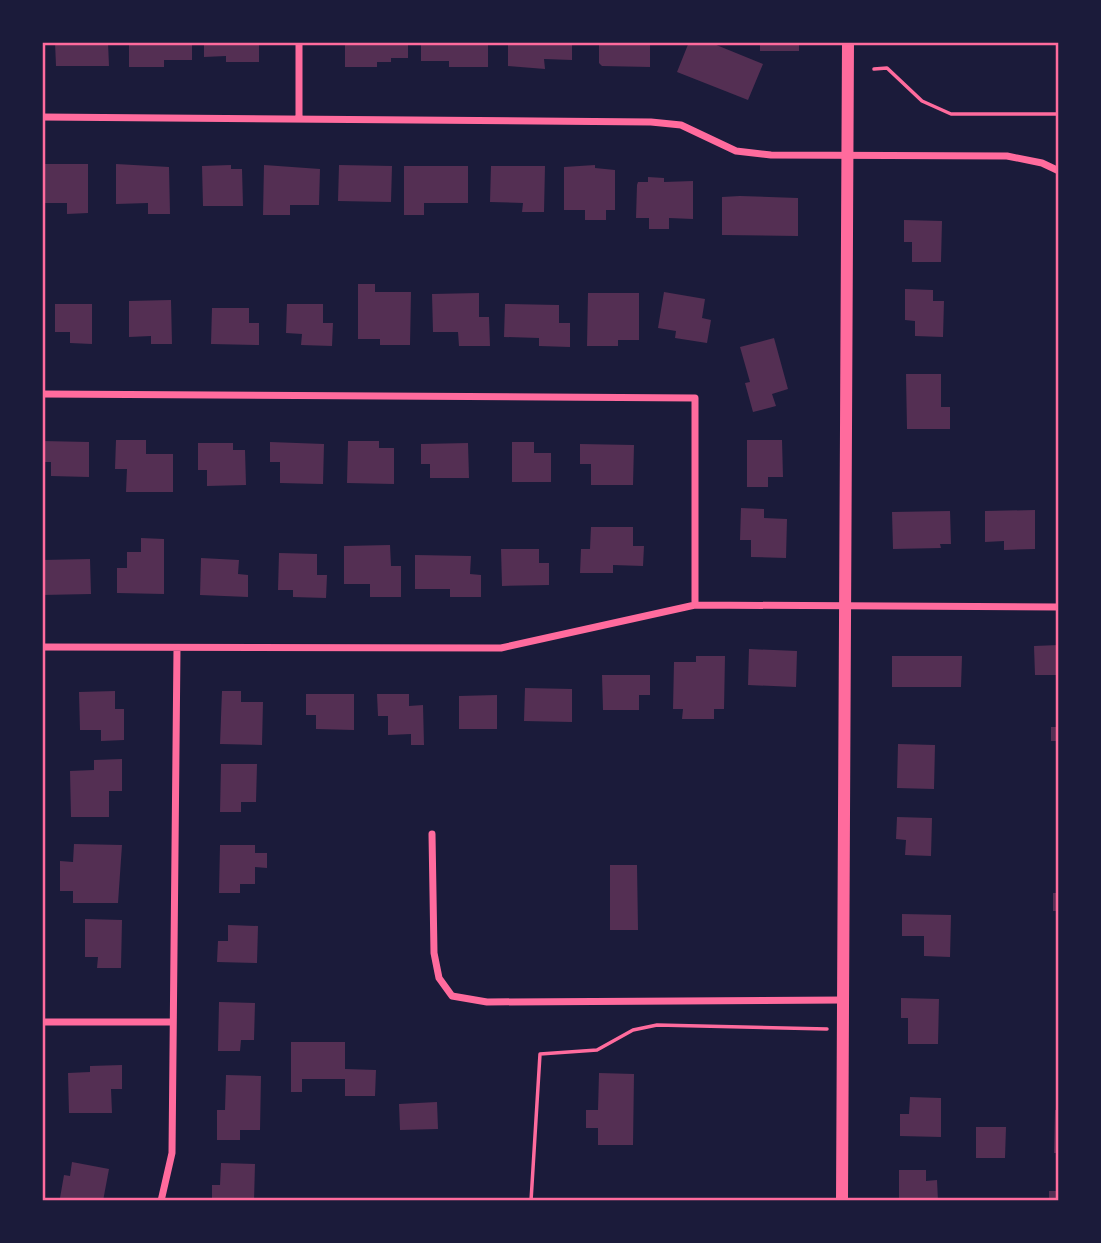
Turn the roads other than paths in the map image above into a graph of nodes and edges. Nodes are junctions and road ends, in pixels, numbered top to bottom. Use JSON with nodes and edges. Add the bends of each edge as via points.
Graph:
{"nodes":[{"id":1,"x":299,"y":42,"type":"edge"},
{"id":2,"x":848,"y":42,"type":"edge"},
{"id":3,"x":42,"y":117,"type":"edge"},
{"id":4,"x":299,"y":117,"type":"junction"},
{"id":5,"x":848,"y":155,"type":"junction"},
{"id":6,"x":1059,"y":171,"type":"edge"},
{"id":7,"x":42,"y":394,"type":"edge"},
{"id":8,"x":695,"y":605,"type":"junction"},
{"id":9,"x":845,"y":605,"type":"junction"},
{"id":10,"x":1059,"y":607,"type":"edge"},
{"id":11,"x":42,"y":647,"type":"edge"},
{"id":12,"x":177,"y":648,"type":"junction"},
{"id":13,"x":432,"y":834,"type":"dead end"},
{"id":14,"x":843,"y":1000,"type":"junction"},
{"id":15,"x":42,"y":1021,"type":"edge"},
{"id":16,"x":173,"y":1021,"type":"junction"},
{"id":17,"x":161,"y":1201,"type":"edge"},
{"id":18,"x":842,"y":1201,"type":"edge"}],
"edges":[{"from":1,"to":4,"type":"street"},
{"from":2,"to":5,"type":"main road"},
{"from":3,"to":4,"type":"street"},
{"from":4,"to":5,"type":"street","via":[[651,122],[681,125],[736,151]]},
{"from":5,"to":6,"type":"street","via":[[1007,156]]},
{"from":5,"to":9,"type":"main road"},
{"from":7,"to":8,"type":"street","via":[[695,398]]},
{"from":8,"to":9,"type":"street"},
{"from":8,"to":12,"type":"street","via":[[502,648]]},
{"from":9,"to":10,"type":"street"},
{"from":9,"to":14,"type":"main road"},
{"from":11,"to":12,"type":"street"},
{"from":12,"to":16,"type":"street"},
{"from":13,"to":14,"type":"street","via":[[434,953],[439,978],[452,996],[487,1002]]},
{"from":14,"to":18,"type":"main road"},
{"from":15,"to":16,"type":"street"},
{"from":16,"to":17,"type":"street","via":[[172,1153]]}]}
